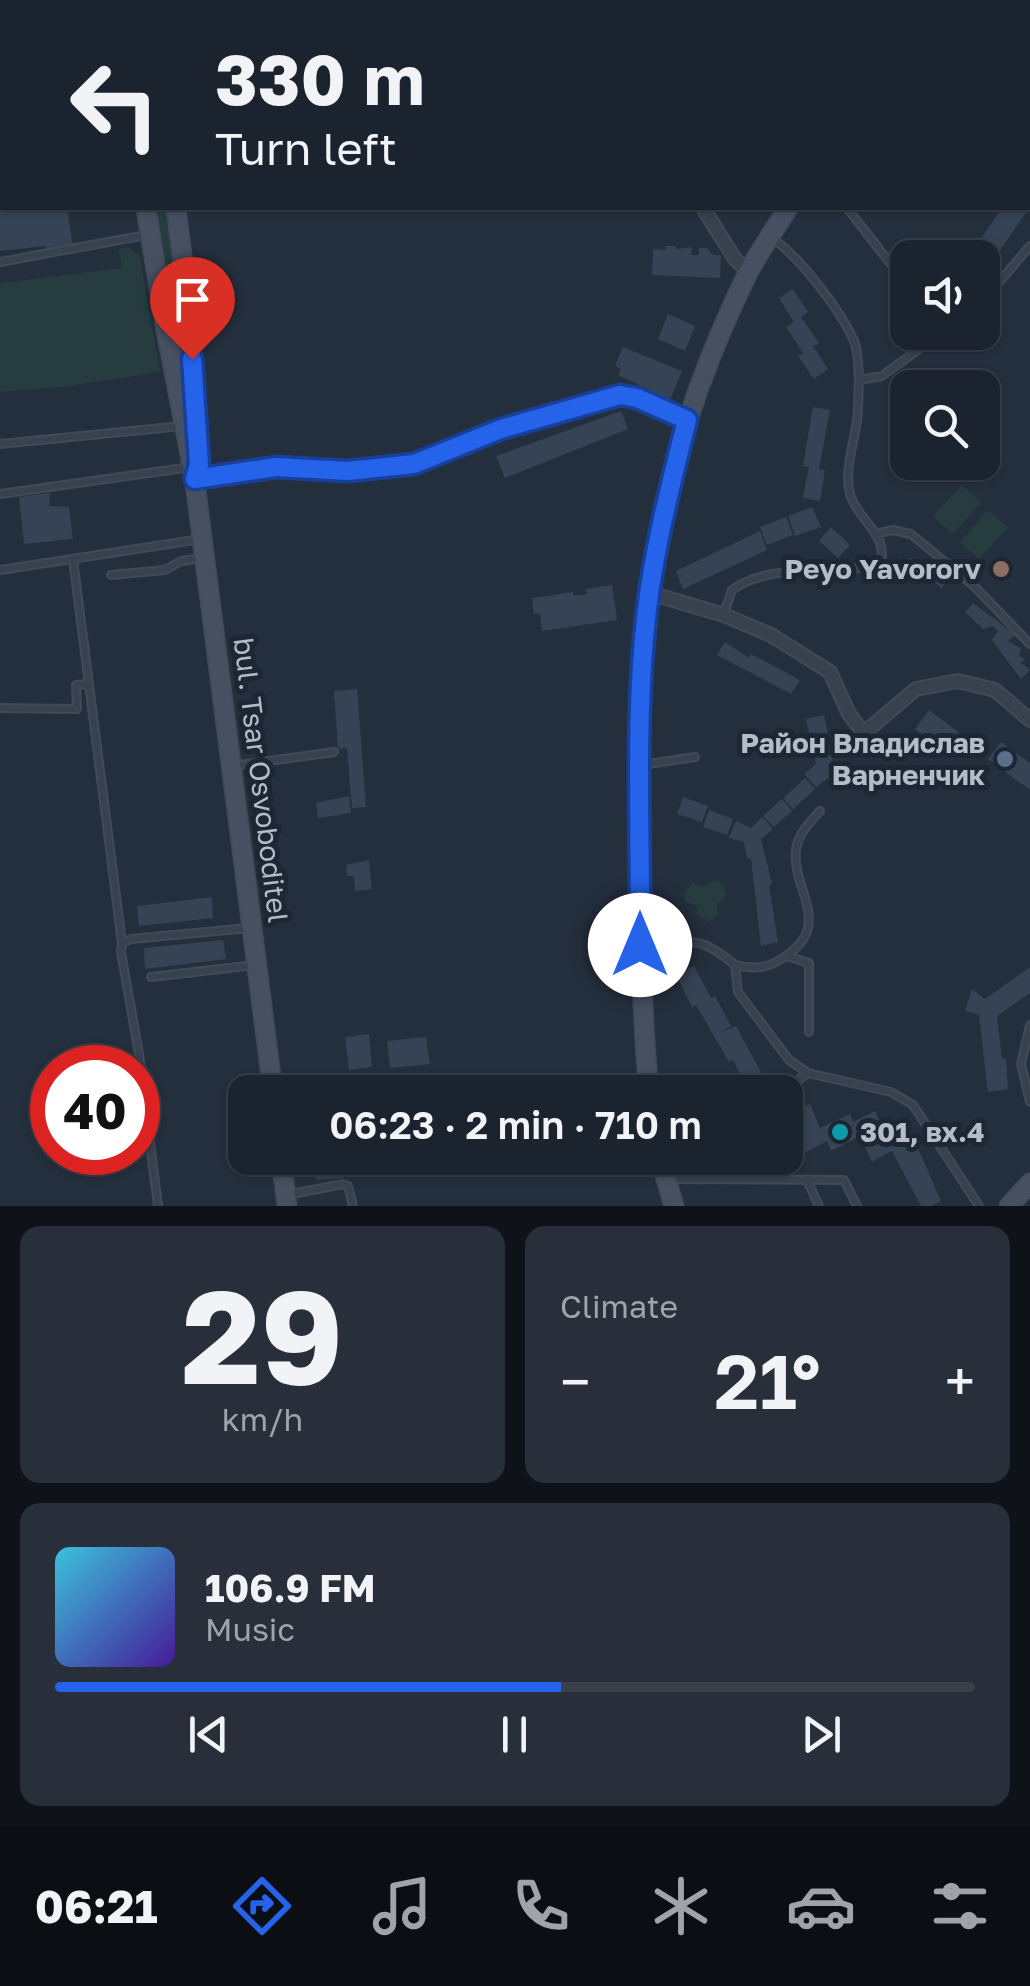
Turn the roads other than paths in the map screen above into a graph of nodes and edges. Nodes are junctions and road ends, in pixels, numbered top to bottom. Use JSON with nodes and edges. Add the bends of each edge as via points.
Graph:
{"nodes":[{"id":1,"x":146,"y":210,"type":"edge"},
{"id":2,"x":176,"y":210,"type":"edge"},
{"id":3,"x":704,"y":210,"type":"edge"},
{"id":4,"x":787,"y":210,"type":"edge"},
{"id":5,"x":849,"y":210,"type":"edge"},
{"id":6,"x":150,"y":234,"type":"junction"},
{"id":7,"x":770,"y":237,"type":"junction"},
{"id":8,"x":1030,"y":246,"type":"edge"},
{"id":9,"x":0,"y":262,"type":"edge"},
{"id":10,"x":890,"y":263,"type":"edge"},
{"id":11,"x":748,"y":272,"type":"junction"},
{"id":12,"x":1000,"y":281,"type":"edge"},
{"id":13,"x":918,"y":350,"type":"edge"},
{"id":14,"x":859,"y":380,"type":"junction"},
{"id":15,"x":687,"y":420,"type":"junction"},
{"id":16,"x":183,"y":426,"type":"junction"},
{"id":17,"x":0,"y":444,"type":"edge"},
{"id":18,"x":193,"y":474,"type":"junction"},
{"id":19,"x":0,"y":494,"type":"edge"},
{"id":20,"x":875,"y":534,"type":"junction"},
{"id":21,"x":202,"y":538,"type":"junction"},
{"id":22,"x":205,"y":558,"type":"junction"},
{"id":23,"x":74,"y":559,"type":"junction"},
{"id":24,"x":0,"y":570,"type":"edge"},
{"id":25,"x":111,"y":575,"type":"dead end"},
{"id":26,"x":650,"y":594,"type":"junction"},
{"id":27,"x":724,"y":614,"type":"junction"},
{"id":28,"x":1030,"y":644,"type":"edge"},
{"id":29,"x":88,"y":684,"type":"junction"},
{"id":30,"x":0,"y":708,"type":"edge"},
{"id":31,"x":1030,"y":720,"type":"edge"},
{"id":32,"x":334,"y":752,"type":"dead end"},
{"id":33,"x":695,"y":757,"type":"dead end"},
{"id":34,"x":639,"y":765,"type":"junction"},
{"id":35,"x":231,"y":766,"type":"junction"},
{"id":36,"x":820,"y":810,"type":"dead end"},
{"id":37,"x":252,"y":928,"type":"junction"},
{"id":38,"x":122,"y":943,"type":"junction"},
{"id":39,"x":640,"y":945,"type":"junction"},
{"id":40,"x":786,"y":956,"type":"junction"},
{"id":41,"x":256,"y":965,"type":"junction"},
{"id":42,"x":735,"y":965,"type":"junction"},
{"id":43,"x":151,"y":976,"type":"dead end"},
{"id":44,"x":1030,"y":1025,"type":"edge"},
{"id":45,"x":809,"y":1032,"type":"dead end"},
{"id":46,"x":808,"y":1072,"type":"junction"},
{"id":47,"x":271,"y":1075,"type":"edge"},
{"id":48,"x":649,"y":1075,"type":"edge"},
{"id":49,"x":803,"y":1076,"type":"edge"},
{"id":50,"x":1030,"y":1102,"type":"edge"},
{"id":51,"x":284,"y":1175,"type":"edge"},
{"id":52,"x":663,"y":1175,"type":"edge"},
{"id":53,"x":664,"y":1179,"type":"junction"},
{"id":54,"x":807,"y":1180,"type":"junction"},
{"id":55,"x":1030,"y":1183,"type":"edge"},
{"id":56,"x":287,"y":1200,"type":"edge"},
{"id":57,"x":158,"y":1206,"type":"edge"},
{"id":58,"x":353,"y":1206,"type":"edge"},
{"id":59,"x":674,"y":1206,"type":"edge"},
{"id":60,"x":820,"y":1206,"type":"edge"},
{"id":61,"x":856,"y":1206,"type":"edge"},
{"id":62,"x":979,"y":1206,"type":"edge"},
{"id":63,"x":1008,"y":1206,"type":"edge"}],
"edges":[{"from":1,"to":6,"type":"main road","name":"bul. Tsar Osvoboditel"},
{"from":2,"to":18,"type":"main road","name":"bul. Tsar Osvoboditel","via":[[197,423],[199,464]]},
{"from":3,"to":11,"type":"street"},
{"from":4,"to":7,"type":"main road"},
{"from":5,"to":10,"type":"lane"},
{"from":6,"to":9,"type":"lane"},
{"from":6,"to":16,"type":"main road","name":"bul. Tsar Osvoboditel"},
{"from":7,"to":11,"type":"main road"},
{"from":7,"to":14,"type":"lane","via":[[786,247],[839,316],[856,344]]},
{"from":8,"to":12,"type":"lane"},
{"from":11,"to":15,"type":"main road"},
{"from":13,"to":14,"type":"lane","via":[[882,376]]},
{"from":14,"to":20,"type":"lane","via":[[848,477],[851,498]]},
{"from":15,"to":18,"type":"street","via":[[620,395],[501,429],[414,464]]},
{"from":15,"to":26,"type":"main road"},
{"from":16,"to":17,"type":"lane"},
{"from":16,"to":18,"type":"main road","name":"bul. Tsar Osvoboditel"},
{"from":18,"to":19,"type":"lane"},
{"from":18,"to":21,"type":"main road","name":"bul. Tsar Osvoboditel"},
{"from":20,"to":27,"type":"lane","via":[[883,552],[873,565],[763,575],[732,590]]},
{"from":20,"to":28,"type":"lane","via":[[911,534]]},
{"from":21,"to":22,"type":"main road","name":"bul. Tsar Osvoboditel"},
{"from":21,"to":23,"type":"lane"},
{"from":22,"to":25,"type":"lane"},
{"from":22,"to":35,"type":"main road","name":"bul. Tsar Osvoboditel"},
{"from":23,"to":24,"type":"lane"},
{"from":23,"to":29,"type":"lane"},
{"from":26,"to":27,"type":"street"},
{"from":26,"to":34,"type":"main road"},
{"from":27,"to":31,"type":"street","via":[[830,672],[864,733],[916,689],[958,681],[995,690]]},
{"from":29,"to":30,"type":"lane","via":[[76,685],[77,709]]},
{"from":29,"to":38,"type":"lane"},
{"from":32,"to":35,"type":"lane"},
{"from":33,"to":34,"type":"lane"},
{"from":34,"to":39,"type":"main road"},
{"from":35,"to":37,"type":"main road","name":"bul. Tsar Osvoboditel"},
{"from":36,"to":40,"type":"lane","via":[[796,850],[808,929]]},
{"from":37,"to":38,"type":"lane"},
{"from":37,"to":41,"type":"main road","name":"bul. Tsar Osvoboditel"},
{"from":38,"to":57,"type":"lane"},
{"from":39,"to":42,"type":"lane","via":[[695,940]]},
{"from":39,"to":48,"type":"main road"},
{"from":40,"to":42,"type":"lane","via":[[761,969]]},
{"from":40,"to":45,"type":"lane","via":[[809,964]]},
{"from":41,"to":43,"type":"lane"},
{"from":41,"to":47,"type":"main road","name":"bul. Tsar Osvoboditel"},
{"from":42,"to":46,"type":"lane","via":[[744,1002],[788,1060]]},
{"from":44,"to":50,"type":"lane","via":[[1021,1064]]},
{"from":46,"to":49,"type":"lane"},
{"from":46,"to":62,"type":"lane","via":[[891,1092],[913,1105]]},
{"from":51,"to":56,"type":"main road"},
{"from":52,"to":53,"type":"main road"},
{"from":53,"to":54,"type":"lane"},
{"from":53,"to":59,"type":"main road"},
{"from":54,"to":60,"type":"lane"},
{"from":54,"to":61,"type":"lane","via":[[844,1180]]},
{"from":55,"to":63,"type":"main road"},
{"from":56,"to":58,"type":"lane","via":[[343,1184]]}]}
